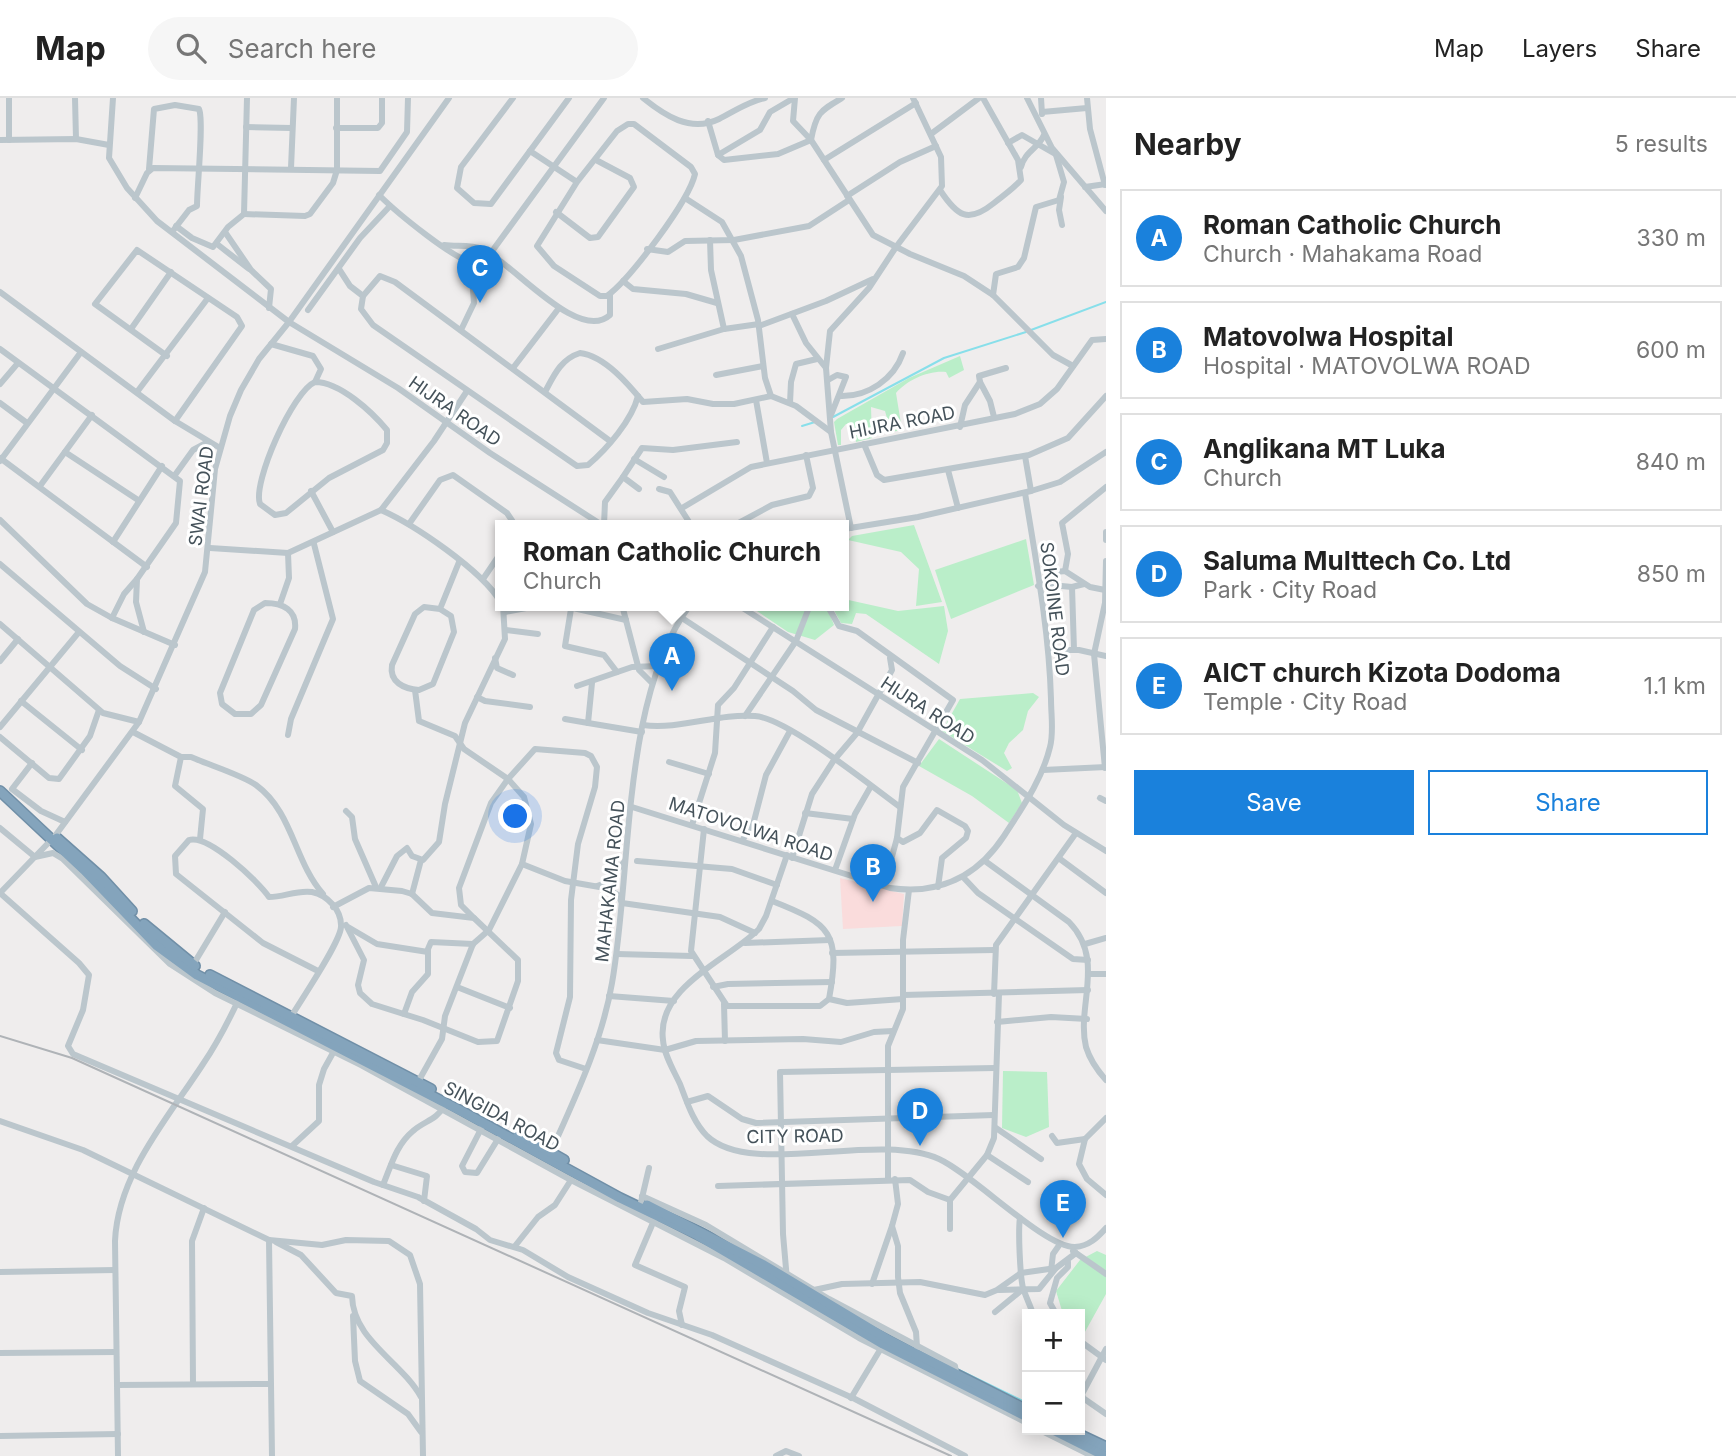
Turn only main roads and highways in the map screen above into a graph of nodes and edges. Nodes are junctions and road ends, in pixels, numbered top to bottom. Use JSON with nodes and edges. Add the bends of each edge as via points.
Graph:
{"nodes":[{"id":1,"x":0,"y":790,"type":"edge"},
{"id":2,"x":53,"y":838,"type":"junction"},
{"id":3,"x":550,"y":1155,"type":"junction"},
{"id":4,"x":576,"y":1174,"type":"junction"},
{"id":5,"x":786,"y":1279,"type":"junction"},
{"id":6,"x":1022,"y":1407,"type":"edge"},
{"id":7,"x":1022,"y":1415,"type":"edge"},
{"id":8,"x":1063,"y":1435,"type":"edge"},
{"id":9,"x":1081,"y":1435,"type":"edge"},
{"id":10,"x":1106,"y":1447,"type":"edge"},
{"id":11,"x":1105,"y":1456,"type":"edge"}],
"edges":[{"from":1,"to":2,"type":"highway","name":"SINGIDA ROAD"},
{"from":2,"to":3,"type":"highway","name":"SINGIDA ROAD","via":[[101,877],[145,926],[192,965]]},
{"from":2,"to":3,"type":"highway","name":"SINGIDA ROAD","via":[[177,961],[444,1106]]},
{"from":3,"to":4,"type":"highway","name":"SINGIDA ROAD"},
{"from":4,"to":5,"type":"highway","name":"SINGIDA ROAD","via":[[655,1218]]},
{"from":4,"to":5,"type":"highway","name":"SINGIDA ROAD","via":[[641,1199]]},
{"from":5,"to":6,"type":"highway","name":"SINGIDA ROAD","via":[[889,1340]]},
{"from":5,"to":7,"type":"highway","name":"SINGIDA ROAD","via":[[882,1346]]},
{"from":8,"to":11,"type":"highway"},
{"from":9,"to":10,"type":"highway"}]}
